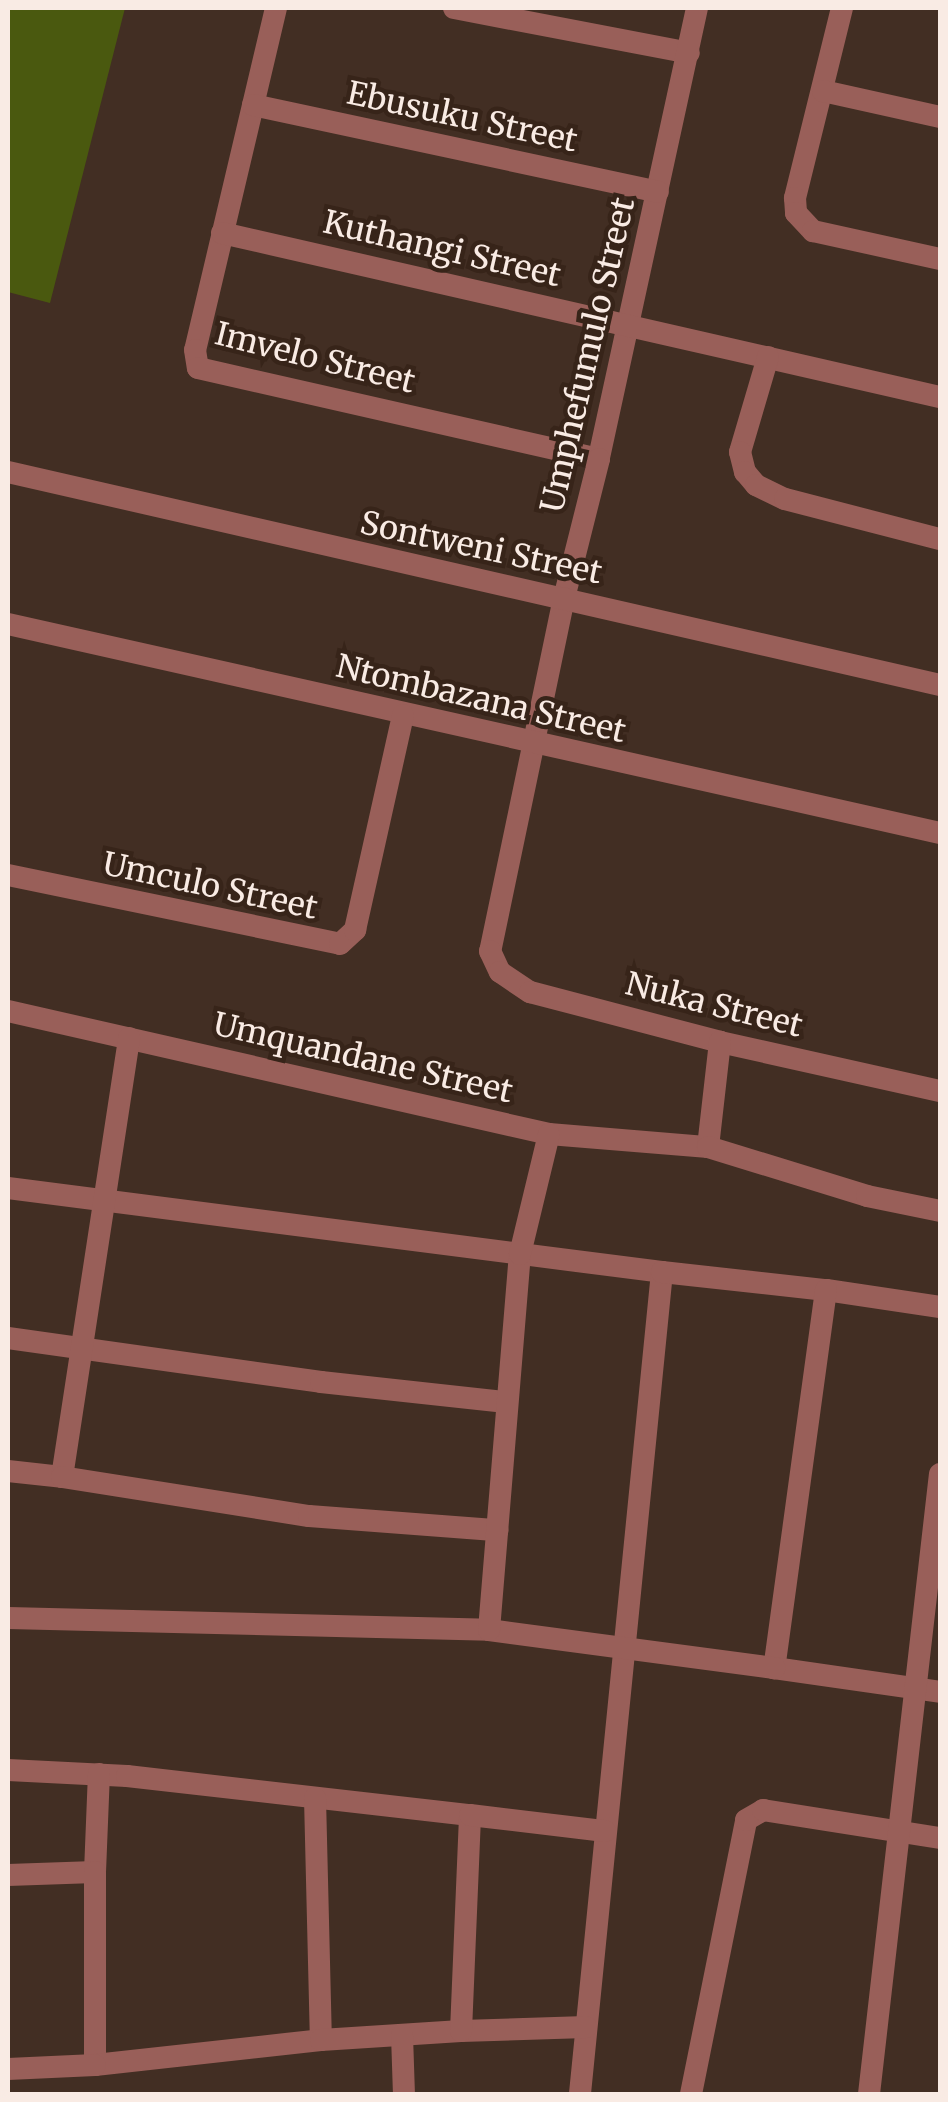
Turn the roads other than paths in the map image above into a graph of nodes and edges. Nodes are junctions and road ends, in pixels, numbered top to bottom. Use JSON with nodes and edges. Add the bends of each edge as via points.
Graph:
{"nodes":[{"id":1,"x":276,"y":8,"type":"edge"},
{"id":2,"x":454,"y":8,"type":"edge"},
{"id":3,"x":697,"y":8,"type":"edge"},
{"id":4,"x":842,"y":8,"type":"edge"},
{"id":5,"x":552,"y":18,"type":"edge"},
{"id":6,"x":689,"y":52,"type":"junction"},
{"id":7,"x":823,"y":90,"type":"junction"},
{"id":8,"x":253,"y":105,"type":"junction"},
{"id":9,"x":940,"y":117,"type":"edge"},
{"id":10,"x":658,"y":192,"type":"junction"},
{"id":11,"x":222,"y":233,"type":"junction"},
{"id":12,"x":940,"y":259,"type":"edge"},
{"id":13,"x":626,"y":324,"type":"junction"},
{"id":14,"x":768,"y":356,"type":"junction"},
{"id":15,"x":940,"y":397,"type":"edge"},
{"id":16,"x":599,"y":459,"type":"junction"},
{"id":17,"x":8,"y":472,"type":"edge"},
{"id":18,"x":940,"y":538,"type":"edge"},
{"id":19,"x":564,"y":598,"type":"junction"},
{"id":20,"x":8,"y":624,"type":"edge"},
{"id":21,"x":940,"y":685,"type":"edge"},
{"id":22,"x":403,"y":715,"type":"junction"},
{"id":23,"x":534,"y":744,"type":"junction"},
{"id":24,"x":940,"y":833,"type":"edge"},
{"id":25,"x":8,"y":876,"type":"edge"},
{"id":26,"x":490,"y":951,"type":"joint"},
{"id":27,"x":8,"y":1011,"type":"edge"},
{"id":28,"x":129,"y":1038,"type":"junction"},
{"id":29,"x":720,"y":1042,"type":"junction"},
{"id":30,"x":940,"y":1091,"type":"edge"},
{"id":31,"x":549,"y":1134,"type":"junction"},
{"id":32,"x":708,"y":1147,"type":"junction"},
{"id":33,"x":8,"y":1188,"type":"edge"},
{"id":34,"x":104,"y":1202,"type":"junction"},
{"id":35,"x":940,"y":1211,"type":"edge"},
{"id":36,"x":520,"y":1254,"type":"junction"},
{"id":37,"x":662,"y":1272,"type":"junction"},
{"id":38,"x":826,"y":1290,"type":"junction"},
{"id":39,"x":940,"y":1307,"type":"edge"},
{"id":40,"x":8,"y":1338,"type":"edge"},
{"id":41,"x":84,"y":1347,"type":"junction"},
{"id":42,"x":506,"y":1402,"type":"junction"},
{"id":43,"x":8,"y":1470,"type":"edge"},
{"id":44,"x":940,"y":1474,"type":"edge"},
{"id":45,"x":62,"y":1476,"type":"junction"},
{"id":46,"x":497,"y":1530,"type":"junction"},
{"id":47,"x":8,"y":1618,"type":"edge"},
{"id":48,"x":489,"y":1630,"type":"junction"},
{"id":49,"x":626,"y":1645,"type":"junction"},
{"id":50,"x":774,"y":1668,"type":"junction"},
{"id":51,"x":914,"y":1691,"type":"junction"},
{"id":52,"x":940,"y":1692,"type":"edge"},
{"id":53,"x":8,"y":1770,"type":"edge"},
{"id":54,"x":99,"y":1774,"type":"junction"},
{"id":55,"x":315,"y":1798,"type":"junction"},
{"id":56,"x":470,"y":1815,"type":"junction"},
{"id":57,"x":605,"y":1831,"type":"junction"},
{"id":58,"x":900,"y":1832,"type":"junction"},
{"id":59,"x":940,"y":1838,"type":"edge"},
{"id":60,"x":96,"y":1872,"type":"junction"},
{"id":61,"x":8,"y":1875,"type":"edge"},
{"id":62,"x":586,"y":2028,"type":"junction"},
{"id":63,"x":461,"y":2031,"type":"junction"},
{"id":64,"x":402,"y":2035,"type":"junction"},
{"id":65,"x":321,"y":2040,"type":"junction"},
{"id":66,"x":95,"y":2065,"type":"junction"},
{"id":67,"x":8,"y":2069,"type":"edge"},
{"id":68,"x":404,"y":2094,"type":"edge"},
{"id":69,"x":580,"y":2094,"type":"edge"},
{"id":70,"x":691,"y":2094,"type":"edge"},
{"id":71,"x":869,"y":2094,"type":"edge"}],
"edges":[{"from":1,"to":8,"type":"street","name":"Imvelo Street"},
{"from":2,"to":5,"type":"street"},
{"from":3,"to":6,"type":"street","name":"Umphefumulo Street"},
{"from":4,"to":7,"type":"street"},
{"from":5,"to":6,"type":"street"},
{"from":6,"to":10,"type":"street","name":"Umphefumulo Street"},
{"from":7,"to":9,"type":"street"},
{"from":7,"to":12,"type":"street","via":[[796,212],[812,230]]},
{"from":8,"to":10,"type":"street","name":"Ebusuku Street"},
{"from":8,"to":11,"type":"street","name":"Imvelo Street"},
{"from":10,"to":13,"type":"street","name":"Umphefumulo Street"},
{"from":11,"to":13,"type":"street","name":"Kuthangi Street"},
{"from":11,"to":16,"type":"street","name":"Imvelo Street","via":[[195,350],[198,368]]},
{"from":13,"to":14,"type":"street","name":"Kuthangi Street"},
{"from":13,"to":16,"type":"street","name":"Umphefumulo Street"},
{"from":14,"to":15,"type":"street","name":"Kuthangi Street"},
{"from":14,"to":18,"type":"street","via":[[740,452],[756,484],[784,499]]},
{"from":16,"to":19,"type":"street","name":"Umphefumulo Street"},
{"from":17,"to":19,"type":"street","name":"Sontweni Street"},
{"from":19,"to":21,"type":"street","name":"Sontweni Street"},
{"from":19,"to":23,"type":"street","name":"Umphefumulo Street"},
{"from":20,"to":22,"type":"street","name":"Ntombazana Street"},
{"from":22,"to":23,"type":"street","name":"Ntombazana Street"},
{"from":22,"to":25,"type":"street","name":"Umculo Street","via":[[354,930],[340,944]]},
{"from":23,"to":24,"type":"street","name":"Ntombazana Street"},
{"from":23,"to":26,"type":"street","name":"Umphefumulo Street"},
{"from":26,"to":29,"type":"street","name":"Nuka Street","via":[[500,972],[530,992]]},
{"from":27,"to":28,"type":"street","name":"Umquandane Street"},
{"from":28,"to":31,"type":"street","name":"Umquandane Street"},
{"from":28,"to":34,"type":"street"},
{"from":29,"to":30,"type":"street","name":"Nuka Street"},
{"from":29,"to":32,"type":"street"},
{"from":31,"to":32,"type":"street","name":"Umquandane Street"},
{"from":31,"to":36,"type":"street"},
{"from":32,"to":35,"type":"street","name":"Umquandane Street"},
{"from":33,"to":34,"type":"street"},
{"from":34,"to":36,"type":"street"},
{"from":34,"to":41,"type":"street"},
{"from":36,"to":37,"type":"street"},
{"from":36,"to":42,"type":"street"},
{"from":37,"to":38,"type":"street"},
{"from":37,"to":49,"type":"street"},
{"from":38,"to":39,"type":"street"},
{"from":38,"to":50,"type":"street"},
{"from":40,"to":41,"type":"street"},
{"from":41,"to":42,"type":"street"},
{"from":41,"to":45,"type":"street"},
{"from":42,"to":46,"type":"street"},
{"from":43,"to":45,"type":"street"},
{"from":44,"to":51,"type":"street"},
{"from":45,"to":46,"type":"street","via":[[309,1516]]},
{"from":46,"to":48,"type":"street"},
{"from":47,"to":48,"type":"street"},
{"from":48,"to":49,"type":"street"},
{"from":49,"to":50,"type":"street"},
{"from":49,"to":57,"type":"street"},
{"from":50,"to":51,"type":"street"},
{"from":51,"to":52,"type":"street"},
{"from":51,"to":58,"type":"street"},
{"from":53,"to":54,"type":"street"},
{"from":54,"to":55,"type":"street"},
{"from":54,"to":60,"type":"street"},
{"from":55,"to":56,"type":"street"},
{"from":55,"to":65,"type":"street"},
{"from":56,"to":57,"type":"street"},
{"from":56,"to":63,"type":"street"},
{"from":57,"to":62,"type":"street"},
{"from":58,"to":59,"type":"street"},
{"from":58,"to":70,"type":"street","via":[[763,1810],[746,1820]]},
{"from":58,"to":71,"type":"street"},
{"from":60,"to":61,"type":"street"},
{"from":60,"to":66,"type":"street"},
{"from":62,"to":63,"type":"street"},
{"from":62,"to":69,"type":"street"},
{"from":63,"to":64,"type":"street"},
{"from":64,"to":65,"type":"street"},
{"from":64,"to":68,"type":"street"},
{"from":65,"to":66,"type":"street"},
{"from":66,"to":67,"type":"street"}]}
